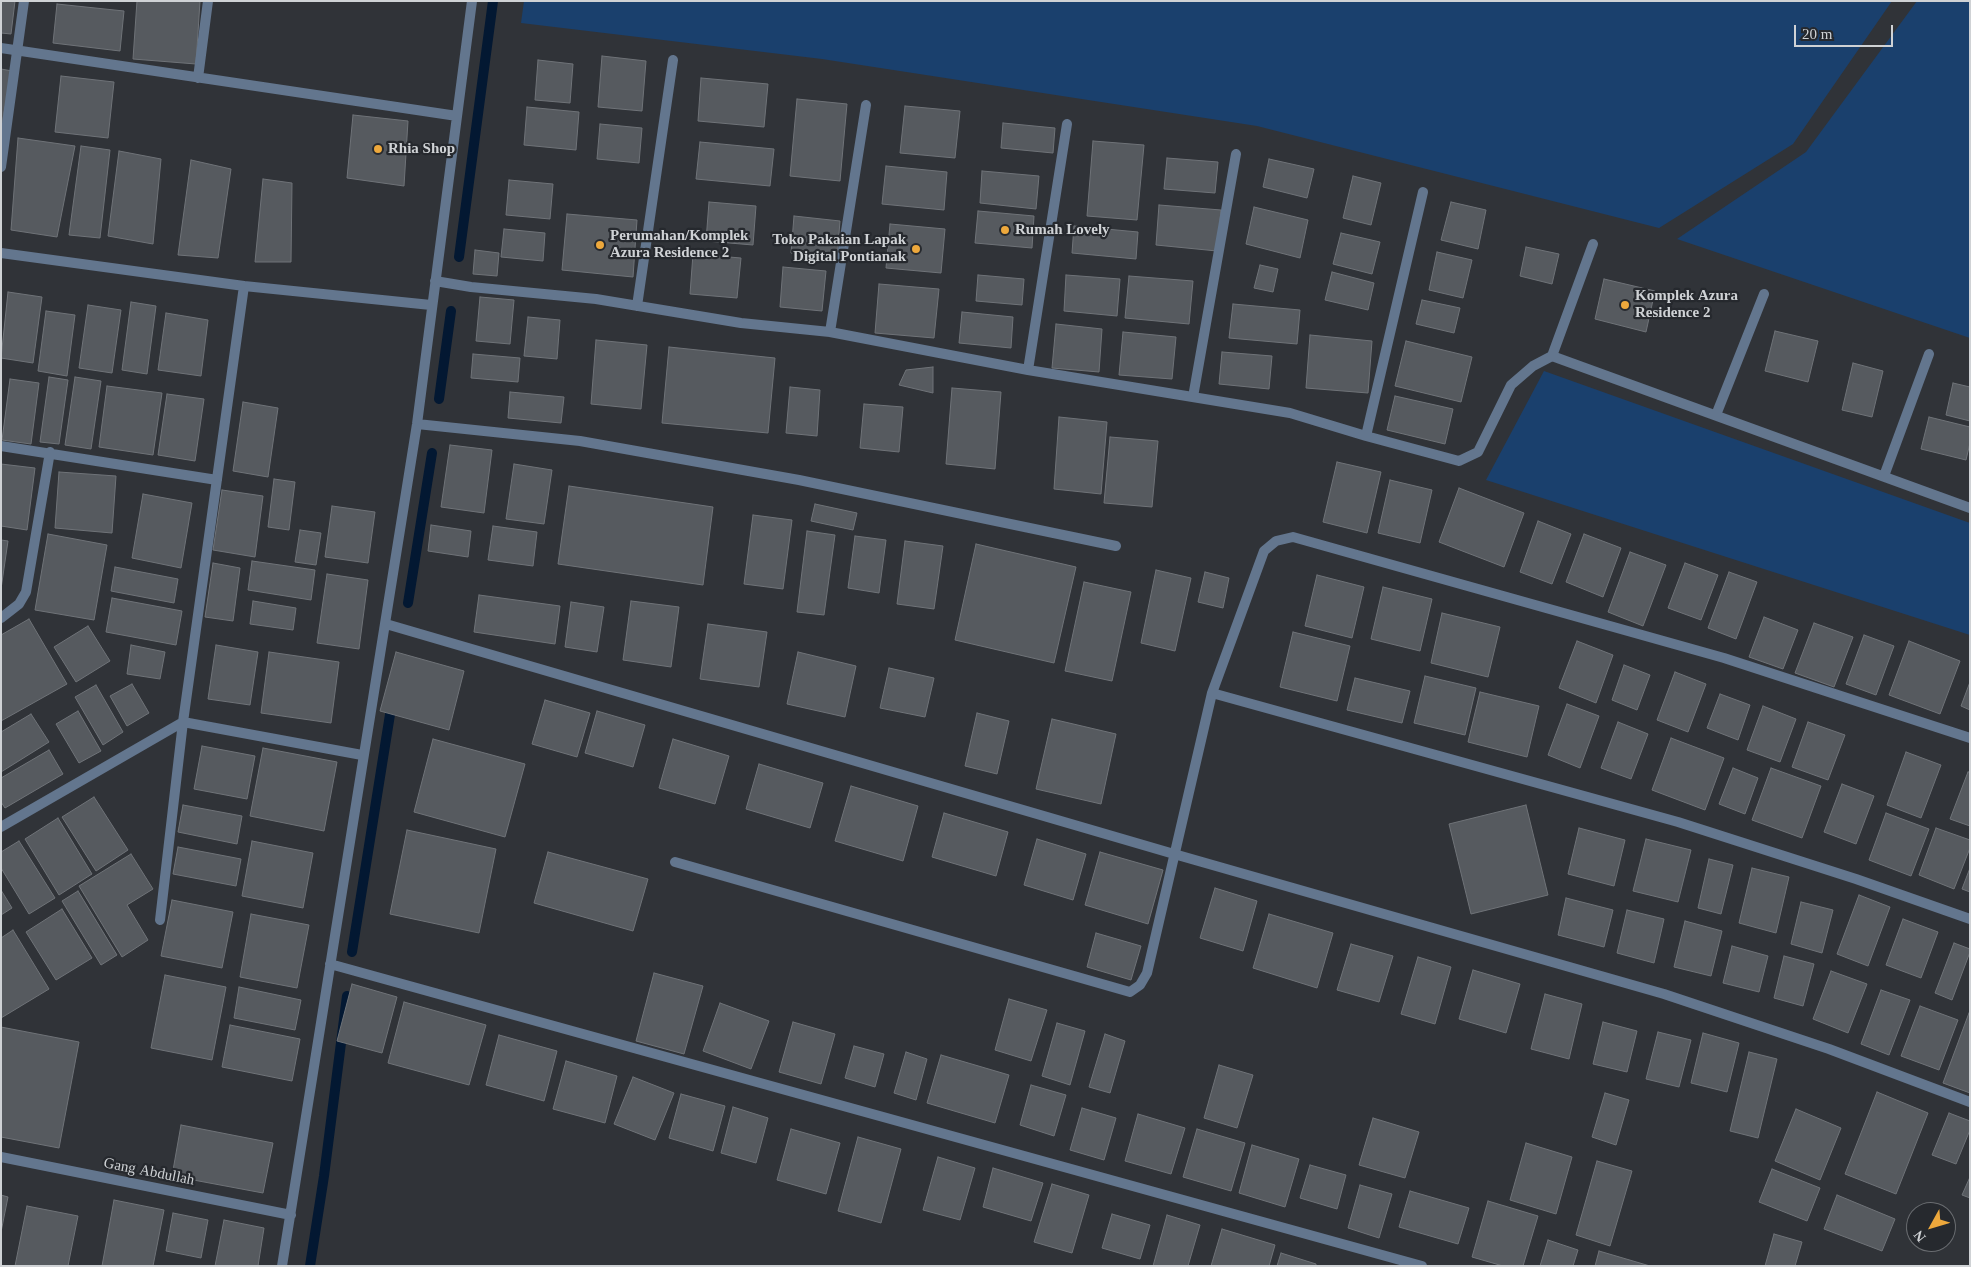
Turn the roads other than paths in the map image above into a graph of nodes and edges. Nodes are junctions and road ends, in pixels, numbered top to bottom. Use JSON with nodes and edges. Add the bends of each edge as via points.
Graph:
{"nodes":[{"id":1,"x":24,"y":1,"type":"edge"},
{"id":2,"x":208,"y":1,"type":"edge"},
{"id":3,"x":472,"y":1,"type":"edge"},
{"id":4,"x":1,"y":48,"type":"edge"},
{"id":5,"x":18,"y":51,"type":"junction"},
{"id":6,"x":673,"y":60,"type":"dead end"},
{"id":7,"x":198,"y":78,"type":"junction"},
{"id":8,"x":866,"y":105,"type":"dead end"},
{"id":9,"x":457,"y":116,"type":"junction"},
{"id":10,"x":1067,"y":124,"type":"dead end"},
{"id":11,"x":1236,"y":154,"type":"dead end"},
{"id":12,"x":1,"y":167,"type":"edge"},
{"id":13,"x":1423,"y":192,"type":"dead end"},
{"id":14,"x":1593,"y":244,"type":"dead end"},
{"id":15,"x":1,"y":253,"type":"edge"},
{"id":16,"x":435,"y":281,"type":"junction"},
{"id":17,"x":244,"y":286,"type":"junction"},
{"id":18,"x":1764,"y":294,"type":"dead end"},
{"id":19,"x":431,"y":305,"type":"junction"},
{"id":20,"x":636,"y":306,"type":"junction"},
{"id":21,"x":830,"y":332,"type":"junction"},
{"id":22,"x":1929,"y":354,"type":"dead end"},
{"id":23,"x":1552,"y":356,"type":"junction"},
{"id":24,"x":1028,"y":370,"type":"junction"},
{"id":25,"x":1193,"y":397,"type":"junction"},
{"id":26,"x":1716,"y":415,"type":"junction"},
{"id":27,"x":417,"y":424,"type":"junction"},
{"id":28,"x":1366,"y":436,"type":"junction"},
{"id":29,"x":1,"y":446,"type":"edge"},
{"id":30,"x":50,"y":452,"type":"junction"},
{"id":31,"x":1884,"y":476,"type":"junction"},
{"id":32,"x":217,"y":480,"type":"junction"},
{"id":33,"x":1970,"y":508,"type":"edge"},
{"id":34,"x":1116,"y":546,"type":"dead end"},
{"id":35,"x":1,"y":618,"type":"edge"},
{"id":36,"x":386,"y":624,"type":"junction"},
{"id":37,"x":1212,"y":693,"type":"junction"},
{"id":38,"x":183,"y":722,"type":"junction"},
{"id":39,"x":1970,"y":738,"type":"edge"},
{"id":40,"x":362,"y":755,"type":"junction"},
{"id":41,"x":1,"y":827,"type":"edge"},
{"id":42,"x":1174,"y":854,"type":"junction"},
{"id":43,"x":675,"y":862,"type":"dead end"},
{"id":44,"x":1970,"y":919,"type":"edge"},
{"id":45,"x":160,"y":920,"type":"dead end"},
{"id":46,"x":330,"y":964,"type":"junction"},
{"id":47,"x":1970,"y":1102,"type":"edge"},
{"id":48,"x":1,"y":1158,"type":"edge"},
{"id":49,"x":291,"y":1215,"type":"junction"},
{"id":50,"x":282,"y":1266,"type":"edge"},
{"id":51,"x":1422,"y":1266,"type":"edge"}],
"edges":[{"from":1,"to":5,"type":"street"},
{"from":2,"to":7,"type":"street"},
{"from":3,"to":9,"type":"street"},
{"from":4,"to":5,"type":"street"},
{"from":5,"to":7,"type":"street"},
{"from":5,"to":12,"type":"street"},
{"from":6,"to":20,"type":"street"},
{"from":7,"to":9,"type":"street"},
{"from":8,"to":21,"type":"street"},
{"from":9,"to":16,"type":"street"},
{"from":10,"to":24,"type":"street"},
{"from":11,"to":25,"type":"street"},
{"from":13,"to":28,"type":"street"},
{"from":14,"to":23,"type":"street"},
{"from":15,"to":17,"type":"street"},
{"from":16,"to":19,"type":"street"},
{"from":16,"to":20,"type":"street"},
{"from":17,"to":19,"type":"street"},
{"from":17,"to":32,"type":"street"},
{"from":18,"to":26,"type":"street"},
{"from":19,"to":27,"type":"street"},
{"from":20,"to":21,"type":"street","via":[[741,323]]},
{"from":21,"to":24,"type":"street"},
{"from":22,"to":31,"type":"street"},
{"from":23,"to":26,"type":"street"},
{"from":23,"to":28,"type":"street","via":[[1533,366],[1511,385],[1478,452],[1472,456],[1459,461]]},
{"from":24,"to":25,"type":"street"},
{"from":25,"to":28,"type":"street","via":[[1290,413]]},
{"from":26,"to":31,"type":"street"},
{"from":27,"to":34,"type":"street","via":[[580,441],[799,480]]},
{"from":27,"to":36,"type":"street"},
{"from":29,"to":30,"type":"street"},
{"from":30,"to":32,"type":"street"},
{"from":30,"to":35,"type":"street","via":[[26,592],[19,604]]},
{"from":31,"to":33,"type":"street"},
{"from":32,"to":38,"type":"street"},
{"from":36,"to":40,"type":"street"},
{"from":36,"to":42,"type":"street"},
{"from":37,"to":39,"type":"street","via":[[1264,551],[1276,541],[1293,537],[1724,658]]},
{"from":37,"to":42,"type":"street"},
{"from":37,"to":44,"type":"street","via":[[1678,822]]},
{"from":38,"to":40,"type":"street"},
{"from":38,"to":41,"type":"street"},
{"from":38,"to":45,"type":"street"},
{"from":40,"to":46,"type":"street"},
{"from":42,"to":43,"type":"street","via":[[1147,973],[1140,985],[1130,992]]},
{"from":42,"to":47,"type":"street","via":[[1664,994],[1829,1049]]},
{"from":46,"to":49,"type":"street"},
{"from":46,"to":51,"type":"street"},
{"from":48,"to":49,"type":"street","name":"Gang Abdullah"},
{"from":49,"to":50,"type":"street"}]}
